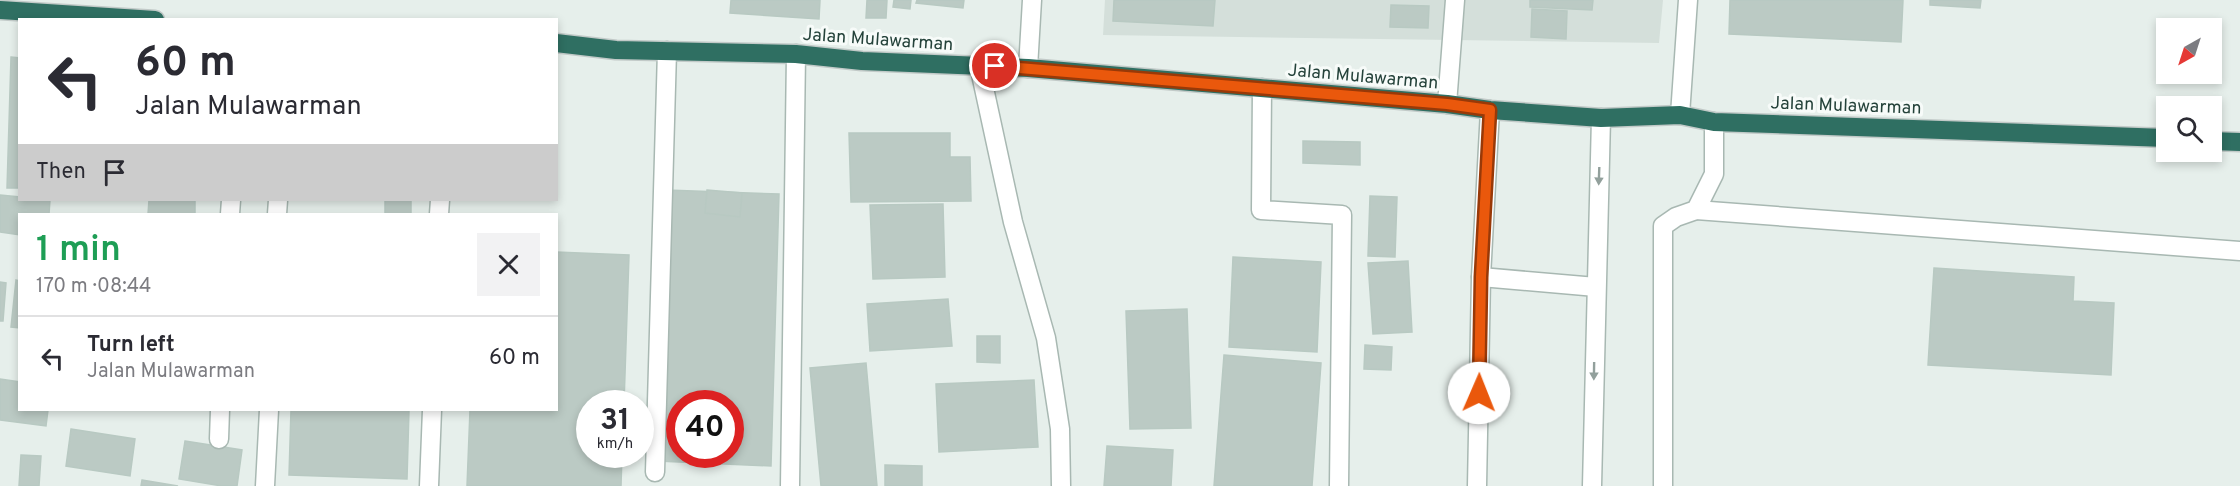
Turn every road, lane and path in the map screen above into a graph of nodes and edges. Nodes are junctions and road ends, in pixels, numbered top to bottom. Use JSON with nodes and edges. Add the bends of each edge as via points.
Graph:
{"nodes":[{"id":1,"x":1032,"y":0,"type":"edge"},
{"id":2,"x":1455,"y":0,"type":"edge"},
{"id":3,"x":1688,"y":0,"type":"edge"},
{"id":4,"x":0,"y":10,"type":"edge"},
{"id":5,"x":123,"y":18,"type":"edge"},
{"id":6,"x":558,"y":43,"type":"edge"},
{"id":7,"x":667,"y":51,"type":"junction"},
{"id":8,"x":796,"y":54,"type":"junction"},
{"id":9,"x":979,"y":65,"type":"junction"},
{"id":10,"x":1028,"y":68,"type":"junction"},
{"id":11,"x":1262,"y":88,"type":"junction"},
{"id":12,"x":1447,"y":104,"type":"junction"},
{"id":13,"x":1490,"y":110,"type":"junction"},
{"id":14,"x":1680,"y":115,"type":"junction"},
{"id":15,"x":1601,"y":118,"type":"junction"},
{"id":16,"x":1714,"y":122,"type":"junction"},
{"id":17,"x":2156,"y":138,"type":"edge"},
{"id":18,"x":2222,"y":141,"type":"edge"},
{"id":19,"x":2240,"y":142,"type":"edge"},
{"id":20,"x":1696,"y":210,"type":"junction"},
{"id":21,"x":2240,"y":251,"type":"edge"},
{"id":22,"x":1481,"y":277,"type":"junction"},
{"id":23,"x":1596,"y":286,"type":"junction"},
{"id":24,"x":220,"y":411,"type":"edge"},
{"id":25,"x":269,"y":411,"type":"edge"},
{"id":26,"x":432,"y":411,"type":"edge"},
{"id":27,"x":219,"y":439,"type":"dead end"},
{"id":28,"x":655,"y":472,"type":"dead end"},
{"id":29,"x":265,"y":486,"type":"edge"},
{"id":30,"x":429,"y":486,"type":"edge"},
{"id":31,"x":790,"y":486,"type":"edge"},
{"id":32,"x":1062,"y":486,"type":"edge"},
{"id":33,"x":1339,"y":486,"type":"edge"},
{"id":34,"x":1477,"y":486,"type":"edge"},
{"id":35,"x":1592,"y":486,"type":"edge"},
{"id":36,"x":1663,"y":486,"type":"edge"}],
"edges":[{"from":1,"to":10,"type":"street"},
{"from":2,"to":12,"type":"street"},
{"from":3,"to":14,"type":"street"},
{"from":4,"to":5,"type":"highway"},
{"from":6,"to":7,"type":"highway","name":"Jalan Mulawarman"},
{"from":7,"to":8,"type":"highway","name":"Jalan Mulawarman"},
{"from":7,"to":28,"type":"street"},
{"from":8,"to":9,"type":"highway","name":"Jalan Mulawarman","via":[[862,62]]},
{"from":8,"to":31,"type":"street"},
{"from":9,"to":10,"type":"highway","name":"Jalan Mulawarman"},
{"from":9,"to":32,"type":"street","via":[[1013,222],[1046,338],[1060,429]]},
{"from":10,"to":11,"type":"highway","name":"Jalan Mulawarman"},
{"from":11,"to":12,"type":"highway","name":"Jalan Mulawarman"},
{"from":11,"to":33,"type":"street","via":[[1261,210],[1342,215]]},
{"from":12,"to":13,"type":"highway","name":"Jalan Mulawarman"},
{"from":13,"to":15,"type":"highway","name":"Jalan Mulawarman"},
{"from":13,"to":22,"type":"street"},
{"from":14,"to":15,"type":"highway","name":"Jalan Mulawarman"},
{"from":14,"to":16,"type":"highway","name":"Jalan Mulawarman"},
{"from":15,"to":23,"type":"street","one_way":true},
{"from":16,"to":17,"type":"highway","name":"Jalan Mulawarman"},
{"from":16,"to":20,"type":"street","via":[[1714,174]]},
{"from":18,"to":19,"type":"highway"},
{"from":20,"to":21,"type":"street"},
{"from":20,"to":36,"type":"street","via":[[1663,226]]},
{"from":22,"to":23,"type":"street"},
{"from":22,"to":34,"type":"street"},
{"from":23,"to":35,"type":"street","one_way":true},
{"from":24,"to":27,"type":"street"},
{"from":25,"to":29,"type":"street"},
{"from":26,"to":30,"type":"street"}]}
